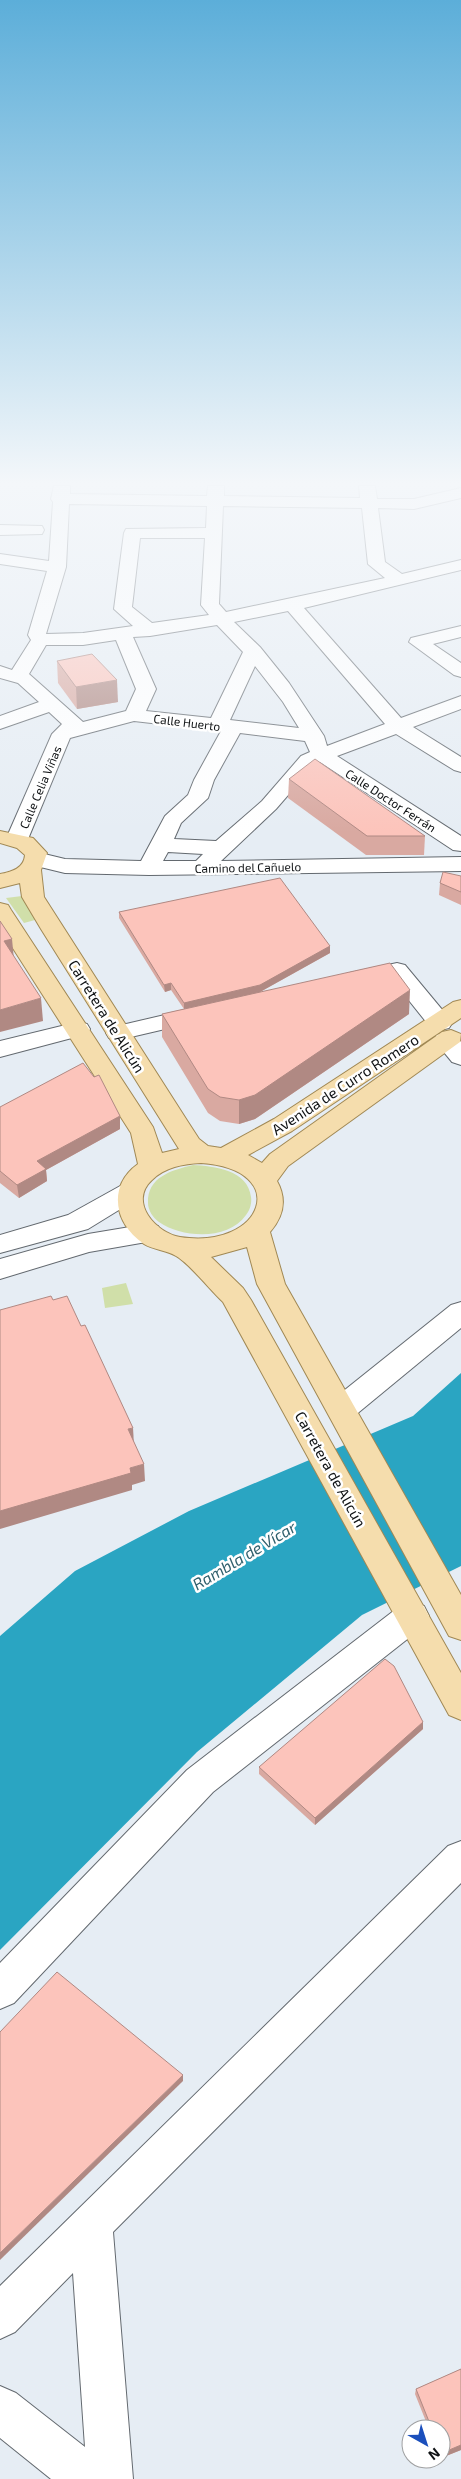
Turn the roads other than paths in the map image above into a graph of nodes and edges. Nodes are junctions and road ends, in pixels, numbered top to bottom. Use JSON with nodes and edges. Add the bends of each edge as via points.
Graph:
{"nodes":[{"id":1,"x":47,"y":602,"type":"edge"},
{"id":2,"x":124,"y":602,"type":"edge"},
{"id":3,"x":210,"y":602,"type":"edge"},
{"id":4,"x":306,"y":602,"type":"edge"},
{"id":5,"x":292,"y":605,"type":"junction"},
{"id":6,"x":220,"y":619,"type":"junction"},
{"id":7,"x":150,"y":631,"type":"junction"},
{"id":8,"x":461,"y":631,"type":"edge"},
{"id":9,"x":123,"y":634,"type":"junction"},
{"id":10,"x":40,"y":640,"type":"junction"},
{"id":11,"x":253,"y":652,"type":"junction"},
{"id":12,"x":461,"y":671,"type":"edge"},
{"id":13,"x":14,"y":676,"type":"edge"},
{"id":14,"x":0,"y":687,"type":"edge"},
{"id":15,"x":461,"y":702,"type":"edge"},
{"id":16,"x":53,"y":704,"type":"junction"},
{"id":17,"x":134,"y":715,"type":"junction"},
{"id":18,"x":0,"y":724,"type":"edge"},
{"id":19,"x":226,"y":726,"type":"junction"},
{"id":20,"x":397,"y":726,"type":"junction"},
{"id":21,"x":62,"y":734,"type":"junction"},
{"id":22,"x":318,"y":745,"type":"junction"},
{"id":23,"x":461,"y":766,"type":"edge"},
{"id":24,"x":0,"y":822,"type":"edge"},
{"id":25,"x":14,"y":833,"type":"edge"},
{"id":26,"x":160,"y":845,"type":"junction"},
{"id":27,"x":461,"y":845,"type":"edge"},
{"id":28,"x":221,"y":848,"type":"junction"},
{"id":29,"x":33,"y":864,"type":"junction"},
{"id":30,"x":461,"y":864,"type":"edge"},
{"id":31,"x":149,"y":868,"type":"junction"},
{"id":32,"x":201,"y":868,"type":"junction"},
{"id":33,"x":0,"y":881,"type":"edge"},
{"id":34,"x":0,"y":910,"type":"edge"},
{"id":35,"x":339,"y":983,"type":"edge"},
{"id":36,"x":461,"y":1007,"type":"edge"},
{"id":37,"x":224,"y":1009,"type":"edge"},
{"id":38,"x":78,"y":1029,"type":"junction"},
{"id":39,"x":118,"y":1032,"type":"junction"},
{"id":40,"x":452,"y":1037,"type":"edge"},
{"id":41,"x":0,"y":1049,"type":"edge"},
{"id":42,"x":213,"y":1155,"type":"junction"},
{"id":43,"x":152,"y":1166,"type":"junction"},
{"id":44,"x":264,"y":1179,"type":"junction"},
{"id":45,"x":131,"y":1191,"type":"junction"},
{"id":46,"x":256,"y":1230,"type":"junction"},
{"id":47,"x":148,"y":1233,"type":"junction"},
{"id":48,"x":0,"y":1244,"type":"edge"},
{"id":49,"x":184,"y":1247,"type":"junction"},
{"id":50,"x":0,"y":1269,"type":"edge"},
{"id":51,"x":461,"y":1312,"type":"edge"},
{"id":52,"x":345,"y":1415,"type":"junction"},
{"id":53,"x":454,"y":1614,"type":"edge"},
{"id":54,"x":412,"y":1616,"type":"junction"},
{"id":55,"x":461,"y":1704,"type":"edge"},
{"id":56,"x":461,"y":1858,"type":"edge"},
{"id":57,"x":0,"y":1990,"type":"edge"},
{"id":58,"x":91,"y":2224,"type":"junction"},
{"id":59,"x":0,"y":2317,"type":"edge"},
{"id":60,"x":0,"y":2409,"type":"edge"},
{"id":61,"x":88,"y":2479,"type":"edge"},
{"id":62,"x":110,"y":2479,"type":"edge"}],
"edges":[{"from":1,"to":10,"type":"street","via":[[37,635]]},
{"from":2,"to":7,"type":"street","via":[[123,609]]},
{"from":3,"to":6,"type":"street"},
{"from":4,"to":5,"type":"street"},
{"from":5,"to":6,"type":"street"},
{"from":5,"to":20,"type":"street"},
{"from":6,"to":7,"type":"street"},
{"from":6,"to":11,"type":"street"},
{"from":7,"to":9,"type":"street"},
{"from":8,"to":12,"type":"street","via":[[418,642]]},
{"from":9,"to":10,"type":"street","via":[[83,640]]},
{"from":9,"to":17,"type":"street","via":[[146,689]]},
{"from":10,"to":13,"type":"street"},
{"from":11,"to":19,"type":"street"},
{"from":11,"to":22,"type":"street","via":[[290,698]]},
{"from":13,"to":14,"type":"street"},
{"from":13,"to":16,"type":"street"},
{"from":15,"to":20,"type":"street"},
{"from":16,"to":18,"type":"street"},
{"from":16,"to":21,"type":"street","name":"Calle Celia Viñas","via":[[74,724]]},
{"from":17,"to":19,"type":"street","name":"Calle Huerto"},
{"from":17,"to":21,"type":"street","name":"Calle Huerto"},
{"from":19,"to":22,"type":"street","name":"Calle Huerto"},
{"from":19,"to":26,"type":"street","via":[[198,798],[172,820]]},
{"from":20,"to":22,"type":"street"},
{"from":20,"to":23,"type":"street"},
{"from":21,"to":25,"type":"street","name":"Calle Celia Viñas"},
{"from":22,"to":27,"type":"street","name":"Calle Doctor Ferrán"},
{"from":22,"to":28,"type":"street","via":[[269,805]]},
{"from":24,"to":25,"type":"street"},
{"from":25,"to":29,"type":"main road","via":[[32,847]]},
{"from":26,"to":28,"type":"street"},
{"from":26,"to":31,"type":"street"},
{"from":28,"to":32,"type":"street"},
{"from":29,"to":31,"type":"street","name":"Camino del Cañuelo"},
{"from":29,"to":33,"type":"main road","via":[[21,876]]},
{"from":29,"to":39,"type":"main road","name":"Carretera de Alicún","via":[[33,897]]},
{"from":30,"to":32,"type":"street","name":"Camino del Cañuelo"},
{"from":31,"to":32,"type":"street","name":"Camino del Cañuelo"},
{"from":34,"to":38,"type":"main road","name":"Carretera de Alicún"},
{"from":35,"to":40,"type":"street","via":[[397,970]]},
{"from":36,"to":40,"type":"main road","name":"Avenida de Curro Romero"},
{"from":37,"to":39,"type":"street"},
{"from":38,"to":41,"type":"street"},
{"from":38,"to":43,"type":"main road","name":"Carretera de Alicún","via":[[144,1133]]},
{"from":39,"to":42,"type":"main road","name":"Carretera de Alicún","via":[[190,1145]]},
{"from":40,"to":42,"type":"main road","name":"Avenida de Curro Romero","via":[[283,1125]]},
{"from":40,"to":44,"type":"main road","name":"Avenida de Curro Romero","via":[[279,1160]]},
{"from":42,"to":43,"type":"main road","via":[[184,1155]]},
{"from":42,"to":44,"type":"main road","via":[[248,1165]]},
{"from":43,"to":45,"type":"main road","via":[[139,1177]]},
{"from":44,"to":46,"type":"main road","via":[[270,1191],[271,1205],[267,1218]]},
{"from":45,"to":47,"type":"main road","via":[[129,1206],[135,1220]]},
{"from":45,"to":48,"type":"street","via":[[78,1222]]},
{"from":46,"to":49,"type":"main road","via":[[236,1242],[210,1248]]},
{"from":46,"to":52,"type":"main road","via":[[271,1284]]},
{"from":47,"to":49,"type":"main road","via":[[164,1242]]},
{"from":47,"to":50,"type":"street","via":[[88,1243]]},
{"from":49,"to":54,"type":"main road","name":"Carretera de Alicún","via":[[233,1295]]},
{"from":51,"to":52,"type":"street"},
{"from":52,"to":53,"type":"main road"},
{"from":54,"to":55,"type":"main road","name":"Carretera de Alicún"},
{"from":54,"to":57,"type":"street","via":[[200,1781]]},
{"from":56,"to":58,"type":"street"},
{"from":58,"to":59,"type":"street"},
{"from":58,"to":62,"type":"street"},
{"from":60,"to":61,"type":"street"}]}
